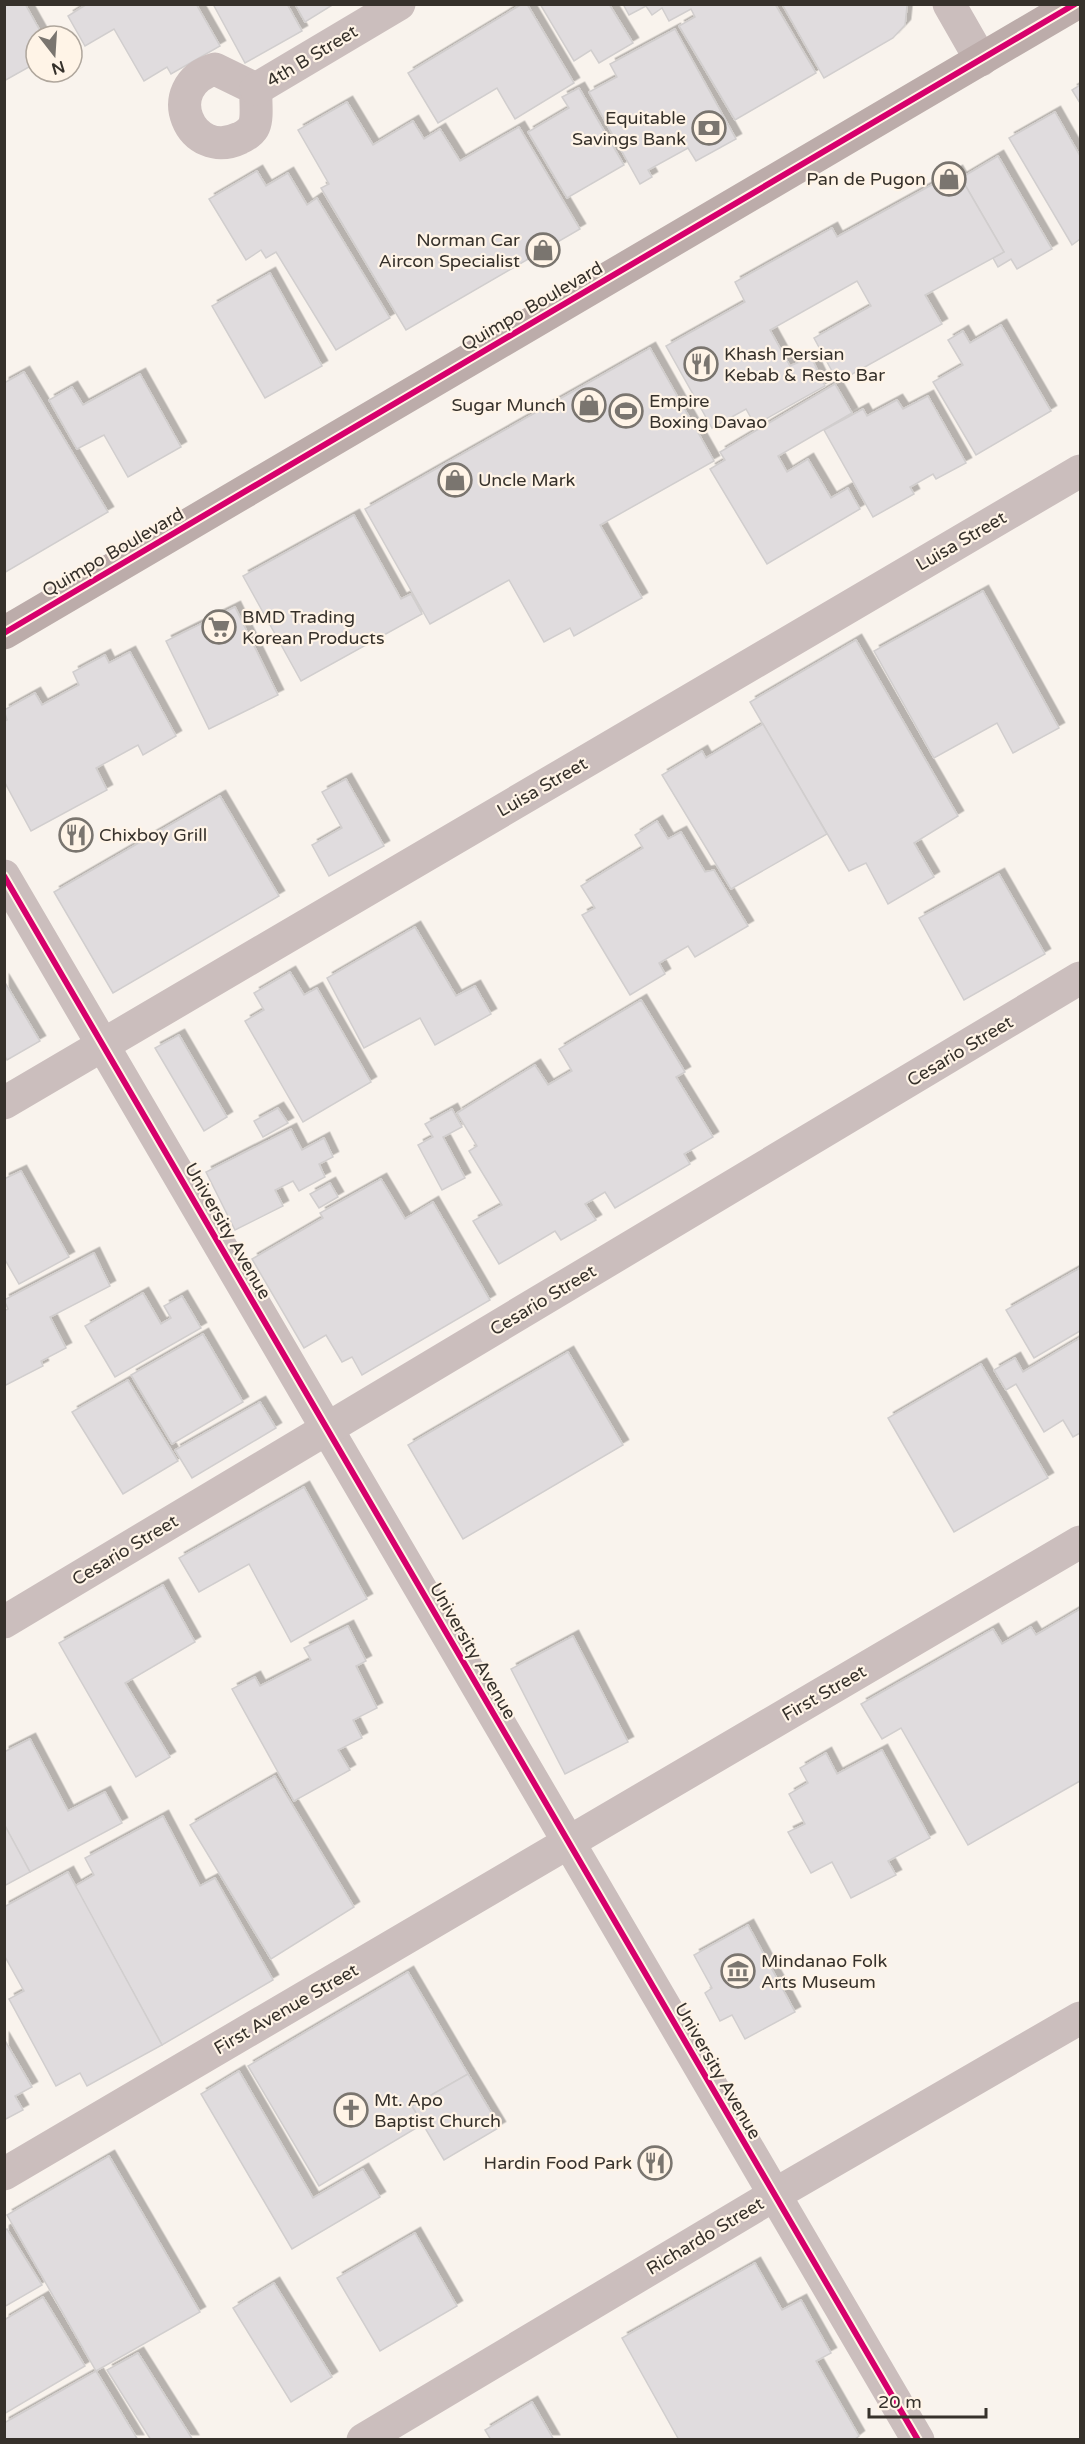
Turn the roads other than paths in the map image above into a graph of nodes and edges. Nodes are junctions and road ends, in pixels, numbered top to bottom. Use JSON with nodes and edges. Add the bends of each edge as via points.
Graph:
{"nodes":[{"id":1,"x":399,"y":4,"type":"edge"},
{"id":2,"x":949,"y":4,"type":"edge"},
{"id":3,"x":1075,"y":4,"type":"edge"},
{"id":4,"x":981,"y":60,"type":"junction"},
{"id":5,"x":256,"y":89,"type":"dead end"},
{"id":6,"x":1080,"y":471,"type":"edge"},
{"id":7,"x":4,"y":633,"type":"edge"},
{"id":8,"x":4,"y":876,"type":"edge"},
{"id":9,"x":1080,"y":978,"type":"edge"},
{"id":10,"x":102,"y":1046,"type":"junction"},
{"id":11,"x":4,"y":1104,"type":"edge"},
{"id":12,"x":326,"y":1430,"type":"junction"},
{"id":13,"x":1080,"y":1542,"type":"edge"},
{"id":14,"x":4,"y":1622,"type":"edge"},
{"id":15,"x":568,"y":1844,"type":"junction"},
{"id":16,"x":1080,"y":2018,"type":"edge"},
{"id":17,"x":4,"y":2174,"type":"edge"},
{"id":18,"x":774,"y":2195,"type":"junction"},
{"id":19,"x":363,"y":2439,"type":"edge"},
{"id":20,"x":918,"y":2439,"type":"edge"}],
"edges":[{"from":1,"to":5,"type":"street","name":"4th B Street"},
{"from":2,"to":4,"type":"street"},
{"from":3,"to":4,"type":"main road","name":"Quimpo Boulevard"},
{"from":4,"to":7,"type":"main road","name":"Quimpo Boulevard"},
{"from":6,"to":10,"type":"street","name":"Luisa Street"},
{"from":8,"to":10,"type":"street","name":"University Avenue"},
{"from":9,"to":12,"type":"street","name":"Cesario Street"},
{"from":10,"to":11,"type":"street","name":"Luisa Street"},
{"from":10,"to":12,"type":"street","name":"University Avenue"},
{"from":12,"to":14,"type":"street","name":"Cesario Street"},
{"from":12,"to":15,"type":"street","name":"University Avenue"},
{"from":13,"to":15,"type":"street","name":"First Street"},
{"from":15,"to":17,"type":"street","name":"First Avenue Street"},
{"from":15,"to":18,"type":"street","name":"University Avenue"},
{"from":16,"to":18,"type":"street","name":"Richardo Street"},
{"from":18,"to":19,"type":"street","name":"Richardo Street"},
{"from":18,"to":20,"type":"street","name":"University Avenue"}]}
